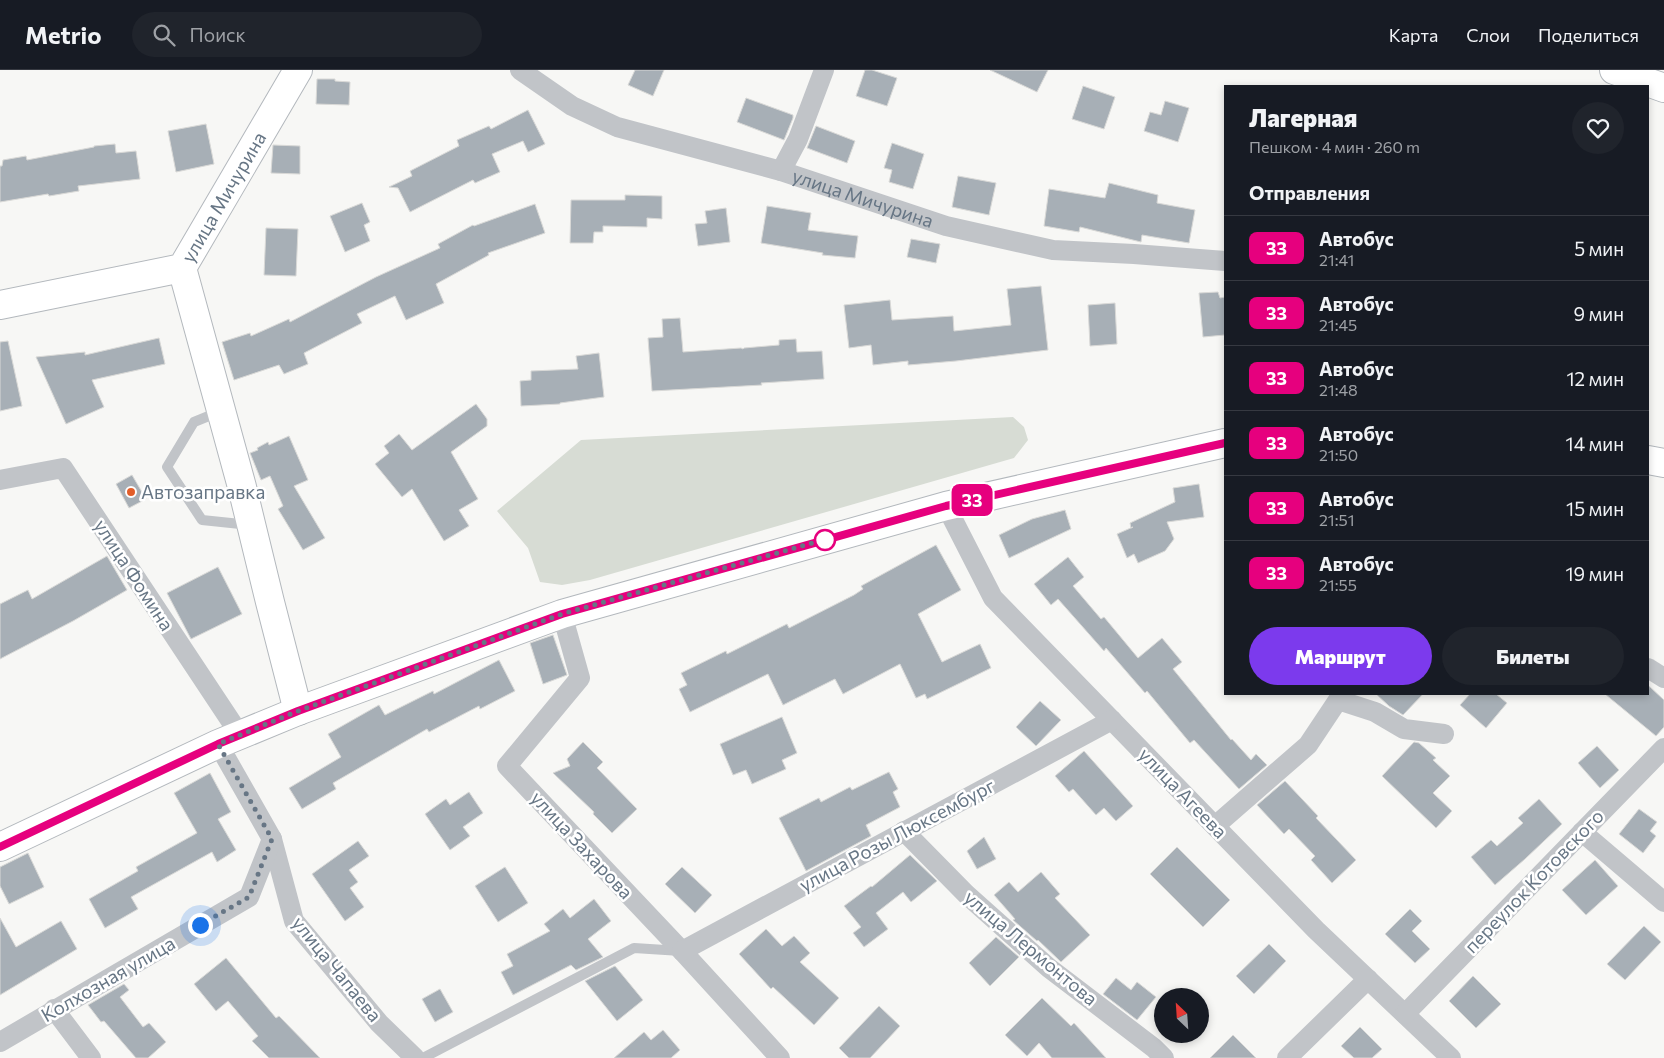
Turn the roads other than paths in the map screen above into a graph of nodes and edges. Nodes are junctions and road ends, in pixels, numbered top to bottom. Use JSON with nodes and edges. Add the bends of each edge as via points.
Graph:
{"nodes":[{"id":1,"x":298,"y":70,"type":"edge"},
{"id":2,"x":520,"y":70,"type":"edge"},
{"id":3,"x":824,"y":70,"type":"edge"},
{"id":4,"x":1614,"y":70,"type":"edge"},
{"id":5,"x":1664,"y":88,"type":"edge"},
{"id":6,"x":781,"y":170,"type":"junction"},
{"id":7,"x":1224,"y":262,"type":"edge"},
{"id":8,"x":182,"y":268,"type":"junction"},
{"id":9,"x":0,"y":305,"type":"edge"},
{"id":10,"x":221,"y":411,"type":"junction"},
{"id":11,"x":1224,"y":443,"type":"edge"},
{"id":12,"x":1649,"y":460,"type":"edge"},
{"id":13,"x":1664,"y":463,"type":"edge"},
{"id":14,"x":0,"y":480,"type":"edge"},
{"id":15,"x":946,"y":506,"type":"junction"},
{"id":16,"x":251,"y":525,"type":"junction"},
{"id":17,"x":562,"y":614,"type":"junction"},
{"id":18,"x":1649,"y":669,"type":"edge"},
{"id":19,"x":1664,"y":678,"type":"edge"},
{"id":20,"x":298,"y":711,"type":"junction"},
{"id":21,"x":1112,"y":720,"type":"junction"},
{"id":22,"x":1444,"y":734,"type":"dead end"},
{"id":23,"x":229,"y":740,"type":"junction"},
{"id":24,"x":1664,"y":748,"type":"edge"},
{"id":25,"x":1215,"y":826,"type":"junction"},
{"id":26,"x":904,"y":831,"type":"junction"},
{"id":27,"x":1582,"y":832,"type":"junction"},
{"id":28,"x":272,"y":839,"type":"junction"},
{"id":29,"x":0,"y":847,"type":"edge"},
{"id":30,"x":1664,"y":902,"type":"edge"},
{"id":31,"x":682,"y":951,"type":"junction"},
{"id":32,"x":1368,"y":979,"type":"junction"},
{"id":33,"x":54,"y":1009,"type":"junction"},
{"id":34,"x":1405,"y":1014,"type":"junction"},
{"id":35,"x":0,"y":1042,"type":"edge"},
{"id":36,"x":91,"y":1058,"type":"edge"},
{"id":37,"x":415,"y":1058,"type":"edge"},
{"id":38,"x":423,"y":1058,"type":"edge"},
{"id":39,"x":780,"y":1058,"type":"edge"},
{"id":40,"x":1164,"y":1058,"type":"edge"},
{"id":41,"x":1287,"y":1058,"type":"edge"},
{"id":42,"x":1451,"y":1058,"type":"edge"}],
"edges":[{"from":1,"to":8,"type":"main road","name":"улица Мичурина"},
{"from":2,"to":6,"type":"street","name":"улица Мичурина","via":[[572,106],[617,127]]},
{"from":3,"to":6,"type":"street","via":[[798,139]]},
{"from":4,"to":5,"type":"main road"},
{"from":6,"to":7,"type":"street","name":"улица Мичурина","via":[[946,226],[1053,250]]},
{"from":8,"to":9,"type":"main road","name":"улица Мичурина"},
{"from":8,"to":10,"type":"main road"},
{"from":10,"to":16,"type":"main road"},
{"from":10,"to":16,"type":"lane","via":[[194,422],[167,467],[202,520]]},
{"from":11,"to":15,"type":"main road"},
{"from":12,"to":13,"type":"main road"},
{"from":14,"to":23,"type":"street","name":"улица Фомина","via":[[63,468]]},
{"from":15,"to":17,"type":"main road"},
{"from":15,"to":21,"type":"street","name":"улица Агеева","via":[[994,598]]},
{"from":16,"to":20,"type":"main road"},
{"from":17,"to":20,"type":"main road"},
{"from":17,"to":31,"type":"street","name":"улица Захарова","via":[[580,678],[507,766]]},
{"from":18,"to":19,"type":"street"},
{"from":20,"to":23,"type":"main road"},
{"from":21,"to":25,"type":"street","name":"улица Агеева"},
{"from":21,"to":26,"type":"street","name":"улица Розы Люксембург"},
{"from":22,"to":25,"type":"street","via":[[1404,729],[1375,712],[1338,700],[1308,745]]},
{"from":23,"to":28,"type":"street"},
{"from":23,"to":29,"type":"main road"},
{"from":24,"to":27,"type":"street","name":"переулок Котовского"},
{"from":25,"to":32,"type":"street","name":"улица Агеева"},
{"from":26,"to":31,"type":"street","name":"улица Розы Люксембург"},
{"from":26,"to":40,"type":"street","name":"улица Лермонтова","via":[[966,894],[1049,968]]},
{"from":27,"to":30,"type":"street"},
{"from":27,"to":34,"type":"street","name":"переулок Котовского"},
{"from":28,"to":33,"type":"street","name":"Колхозная улица","via":[[249,897]]},
{"from":28,"to":37,"type":"street","name":"улица Чапаева","via":[[294,921],[379,1023]]},
{"from":31,"to":38,"type":"lane","via":[[634,948]]},
{"from":31,"to":39,"type":"street","name":"улица Захарова"},
{"from":32,"to":34,"type":"street","name":"улица Агеева"},
{"from":32,"to":41,"type":"street"},
{"from":33,"to":35,"type":"street","name":"Колхозная улица"},
{"from":33,"to":36,"type":"street"},
{"from":34,"to":42,"type":"street","name":"улица Агеева"}]}
